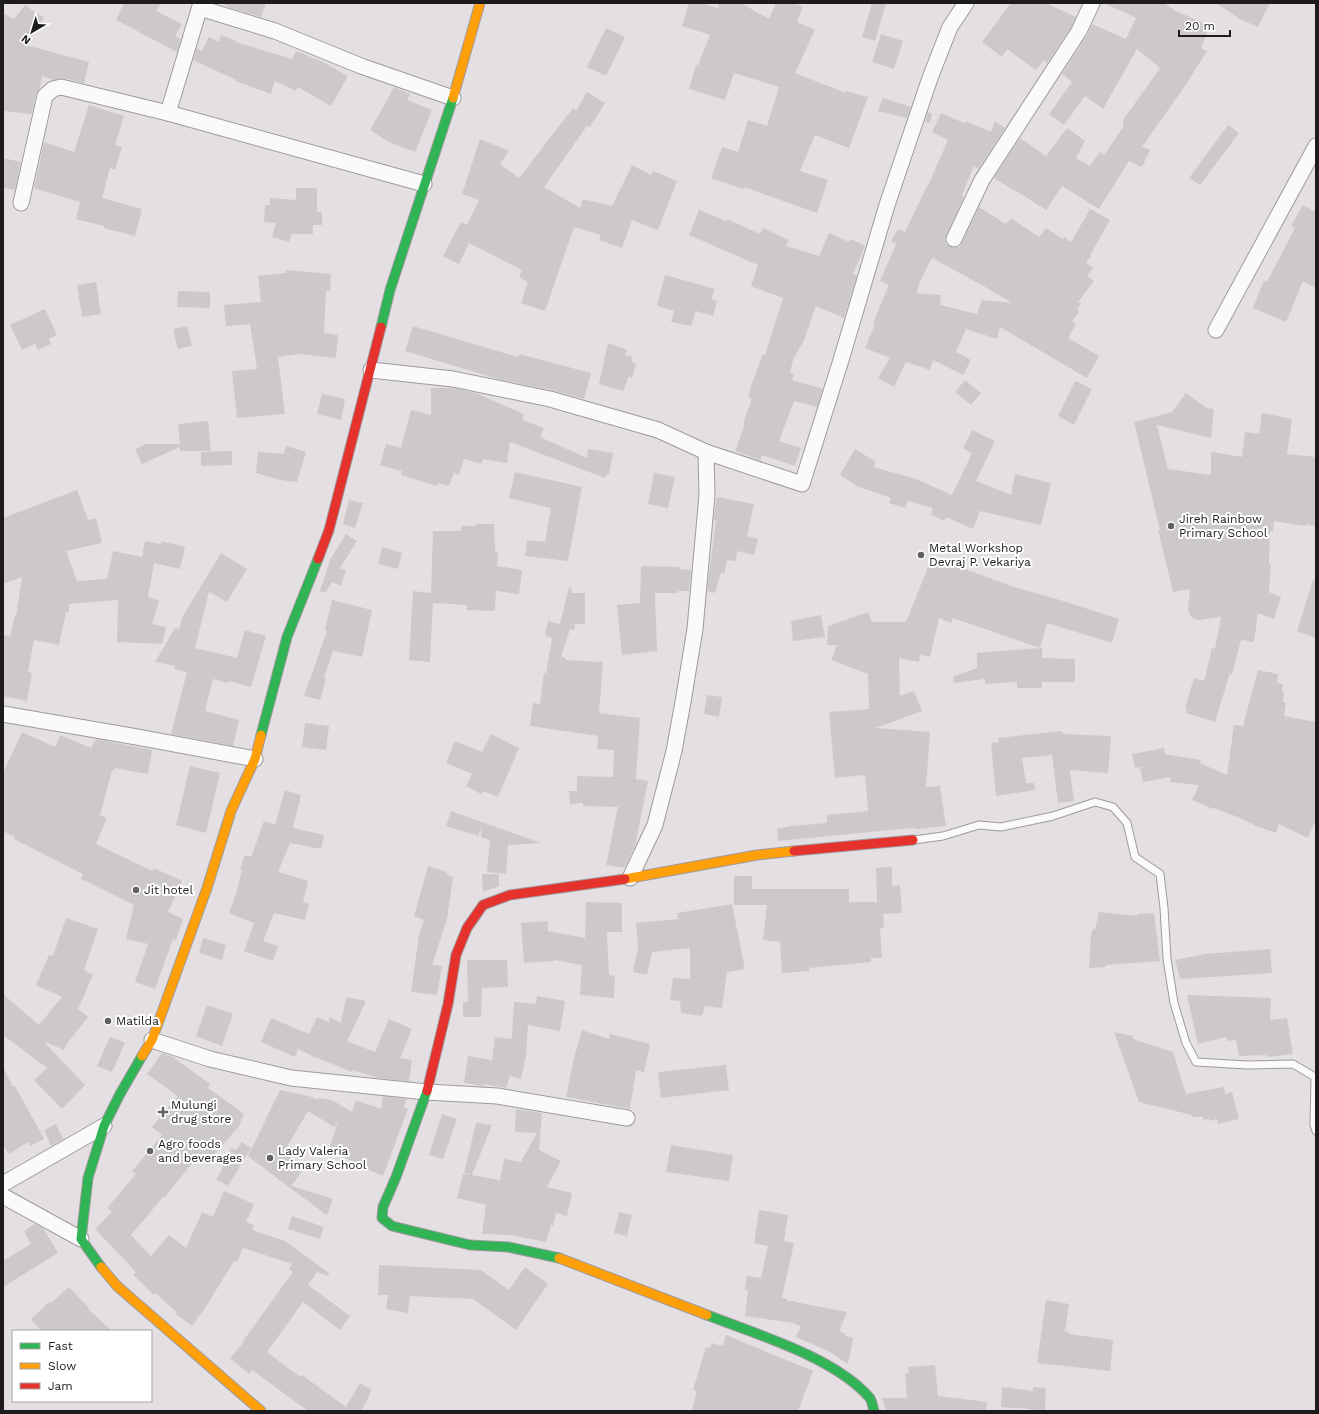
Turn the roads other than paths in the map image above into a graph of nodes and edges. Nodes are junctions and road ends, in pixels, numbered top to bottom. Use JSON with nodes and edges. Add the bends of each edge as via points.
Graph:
{"nodes":[{"id":1,"x":480,"y":3,"type":"edge"},
{"id":2,"x":966,"y":3,"type":"edge"},
{"id":3,"x":1092,"y":3,"type":"edge"},
{"id":4,"x":200,"y":5,"type":"edge"},
{"id":5,"x":453,"y":98,"type":"junction"},
{"id":6,"x":168,"y":113,"type":"junction"},
{"id":7,"x":1316,"y":146,"type":"edge"},
{"id":8,"x":424,"y":184,"type":"junction"},
{"id":9,"x":21,"y":203,"type":"dead end"},
{"id":10,"x":954,"y":239,"type":"dead end"},
{"id":11,"x":1216,"y":330,"type":"dead end"},
{"id":12,"x":371,"y":370,"type":"junction"},
{"id":13,"x":706,"y":452,"type":"junction"},
{"id":14,"x":3,"y":714,"type":"edge"},
{"id":15,"x":255,"y":759,"type":"junction"},
{"id":16,"x":913,"y":840,"type":"joint"},
{"id":17,"x":630,"y":878,"type":"junction"},
{"id":18,"x":152,"y":1040,"type":"junction"},
{"id":19,"x":427,"y":1092,"type":"junction"},
{"id":20,"x":627,"y":1118,"type":"dead end"},
{"id":21,"x":104,"y":1126,"type":"junction"},
{"id":22,"x":1316,"y":1131,"type":"edge"},
{"id":23,"x":3,"y":1184,"type":"edge"},
{"id":24,"x":3,"y":1196,"type":"edge"},
{"id":25,"x":81,"y":1239,"type":"junction"},
{"id":26,"x":261,"y":1411,"type":"edge"},
{"id":27,"x":874,"y":1411,"type":"edge"}],
"edges":[{"from":1,"to":5,"type":"street"},
{"from":2,"to":13,"type":"street","via":[[950,27],[933,70],[887,205],[802,484]]},
{"from":3,"to":10,"type":"street","via":[[1080,31],[982,180]]},
{"from":4,"to":5,"type":"street"},
{"from":4,"to":6,"type":"street"},
{"from":5,"to":8,"type":"street"},
{"from":6,"to":8,"type":"street"},
{"from":6,"to":9,"type":"street","via":[[61,87],[53,89],[45,96],[42,106]]},
{"from":7,"to":11,"type":"street"},
{"from":8,"to":12,"type":"street","via":[[390,290]]},
{"from":12,"to":13,"type":"street","via":[[452,379],[550,399],[658,430]]},
{"from":12,"to":15,"type":"street","via":[[329,530],[288,637]]},
{"from":13,"to":17,"type":"street","via":[[706,496],[695,622],[683,702],[674,751],[655,826]]},
{"from":14,"to":15,"type":"street"},
{"from":15,"to":18,"type":"street","via":[[231,811],[207,888]]},
{"from":16,"to":17,"type":"street","via":[[757,855]]},
{"from":16,"to":22,"type":"lane","via":[[943,836],[979,825],[1001,827],[1053,816],[1095,802],[1113,806],[1127,823],[1135,857],[1160,874],[1167,959],[1174,1003],[1186,1043],[1196,1062],[1292,1064],[1315,1077]]},
{"from":17,"to":19,"type":"street","via":[[510,895],[483,905],[467,928],[456,955],[448,1004]]},
{"from":18,"to":19,"type":"street","via":[[210,1058],[292,1078]]},
{"from":18,"to":21,"type":"street"},
{"from":19,"to":20,"type":"street","via":[[497,1096]]},
{"from":19,"to":27,"type":"street","via":[[383,1207],[382,1218],[392,1226],[470,1245],[531,1251],[563,1259],[635,1286],[825,1363],[870,1398]]},
{"from":21,"to":23,"type":"street"},
{"from":21,"to":25,"type":"street","via":[[88,1178]]},
{"from":24,"to":25,"type":"street"},
{"from":25,"to":26,"type":"street","via":[[117,1286]]}]}
